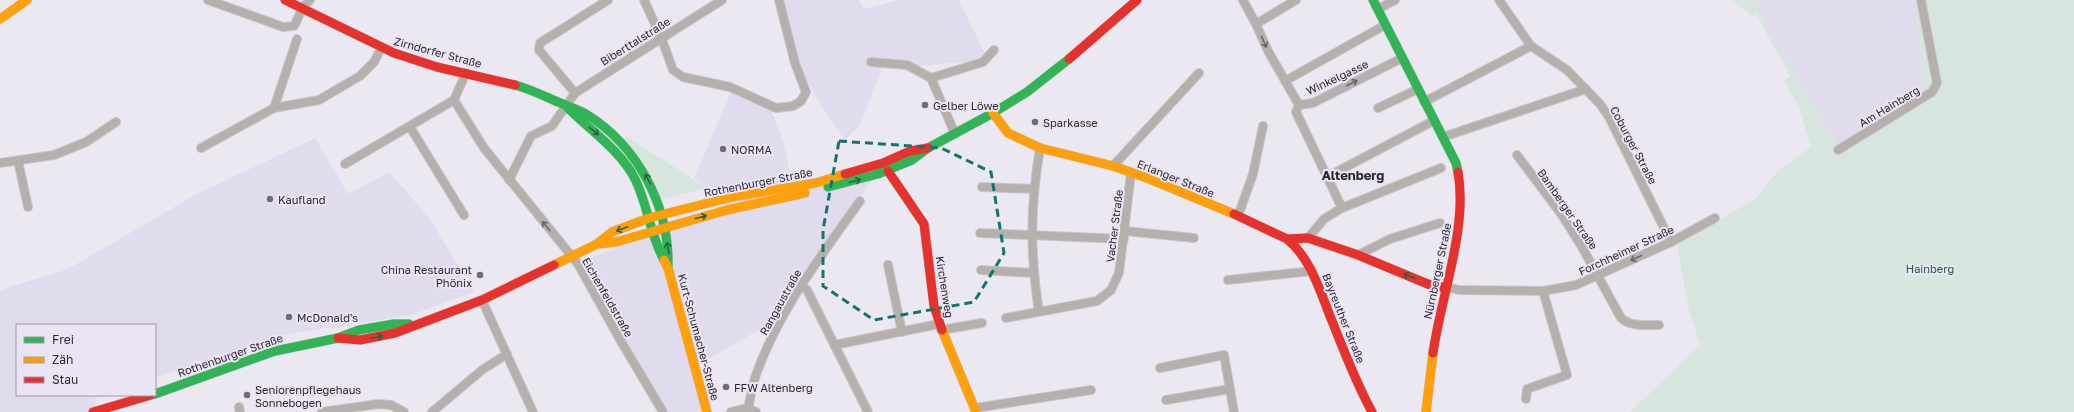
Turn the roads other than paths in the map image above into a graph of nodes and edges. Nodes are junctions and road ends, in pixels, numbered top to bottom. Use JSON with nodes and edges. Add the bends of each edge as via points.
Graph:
{"nodes":[{"id":1,"x":27,"y":0,"type":"edge"},
{"id":2,"x":208,"y":0,"type":"edge"},
{"id":3,"x":286,"y":0,"type":"edge"},
{"id":4,"x":310,"y":0,"type":"edge"},
{"id":5,"x":608,"y":0,"type":"edge"},
{"id":6,"x":644,"y":0,"type":"edge"},
{"id":7,"x":722,"y":0,"type":"edge"},
{"id":8,"x":779,"y":0,"type":"edge"},
{"id":9,"x":1137,"y":0,"type":"edge"},
{"id":10,"x":1243,"y":0,"type":"edge"},
{"id":11,"x":1296,"y":0,"type":"edge"},
{"id":12,"x":1373,"y":0,"type":"edge"},
{"id":13,"x":1395,"y":0,"type":"edge"},
{"id":14,"x":1499,"y":0,"type":"edge"},
{"id":15,"x":1921,"y":0,"type":"edge"},
{"id":16,"x":303,"y":7,"type":"junction"},
{"id":17,"x":1378,"y":9,"type":"junction"},
{"id":18,"x":0,"y":19,"type":"edge"},
{"id":19,"x":1256,"y":24,"type":"junction"},
{"id":20,"x":1386,"y":25,"type":"junction"},
{"id":21,"x":661,"y":37,"type":"junction"},
{"id":22,"x":297,"y":39,"type":"dead end"},
{"id":23,"x":1531,"y":46,"type":"junction"},
{"id":24,"x":381,"y":49,"type":"junction"},
{"id":25,"x":994,"y":50,"type":"dead end"},
{"id":26,"x":1402,"y":58,"type":"junction"},
{"id":27,"x":871,"y":62,"type":"dead end"},
{"id":28,"x":466,"y":73,"type":"junction"},
{"id":29,"x":1199,"y":73,"type":"dead end"},
{"id":30,"x":931,"y":78,"type":"junction"},
{"id":31,"x":1285,"y":81,"type":"junction"},
{"id":32,"x":1586,"y":89,"type":"junction"},
{"id":33,"x":1418,"y":90,"type":"junction"},
{"id":34,"x":575,"y":93,"type":"junction"},
{"id":35,"x":454,"y":100,"type":"junction"},
{"id":36,"x":1424,"y":102,"type":"junction"},
{"id":37,"x":1299,"y":105,"type":"junction"},
{"id":38,"x":565,"y":106,"type":"junction"},
{"id":39,"x":274,"y":108,"type":"junction"},
{"id":40,"x":1378,"y":108,"type":"dead end"},
{"id":41,"x":993,"y":113,"type":"junction"},
{"id":42,"x":1433,"y":121,"type":"junction"},
{"id":43,"x":116,"y":122,"type":"dead end"},
{"id":44,"x":1263,"y":126,"type":"dead end"},
{"id":45,"x":410,"y":127,"type":"junction"},
{"id":46,"x":955,"y":134,"type":"junction"},
{"id":47,"x":1443,"y":137,"type":"junction"},
{"id":48,"x":201,"y":148,"type":"dead end"},
{"id":49,"x":928,"y":148,"type":"junction"},
{"id":50,"x":1040,"y":148,"type":"junction"},
{"id":51,"x":1838,"y":150,"type":"dead end"},
{"id":52,"x":1517,"y":155,"type":"dead end"},
{"id":53,"x":18,"y":161,"type":"junction"},
{"id":54,"x":0,"y":163,"type":"edge"},
{"id":55,"x":345,"y":164,"type":"dead end"},
{"id":56,"x":1113,"y":166,"type":"junction"},
{"id":57,"x":1442,"y":168,"type":"dead end"},
{"id":58,"x":888,"y":171,"type":"junction"},
{"id":59,"x":1131,"y":173,"type":"junction"},
{"id":60,"x":1328,"y":177,"type":"junction"},
{"id":61,"x":510,"y":180,"type":"junction"},
{"id":62,"x":982,"y":187,"type":"dead end"},
{"id":63,"x":1033,"y":189,"type":"junction"},
{"id":64,"x":860,"y":201,"type":"dead end"},
{"id":65,"x":28,"y":207,"type":"dead end"},
{"id":66,"x":1342,"y":208,"type":"junction"},
{"id":67,"x":464,"y":215,"type":"dead end"},
{"id":68,"x":661,"y":216,"type":"junction"},
{"id":69,"x":1238,"y":216,"type":"junction"},
{"id":70,"x":650,"y":218,"type":"junction"},
{"id":71,"x":1715,"y":218,"type":"dead end"},
{"id":72,"x":1440,"y":223,"type":"dead end"},
{"id":73,"x":664,"y":228,"type":"junction"},
{"id":74,"x":653,"y":231,"type":"junction"},
{"id":75,"x":980,"y":233,"type":"dead end"},
{"id":76,"x":1032,"y":235,"type":"junction"},
{"id":77,"x":1124,"y":235,"type":"junction"},
{"id":78,"x":1194,"y":238,"type":"dead end"},
{"id":79,"x":1308,"y":238,"type":"junction"},
{"id":80,"x":1287,"y":239,"type":"junction"},
{"id":81,"x":1671,"y":242,"type":"junction"},
{"id":82,"x":597,"y":244,"type":"junction"},
{"id":83,"x":571,"y":255,"type":"junction"},
{"id":84,"x":1358,"y":255,"type":"junction"},
{"id":85,"x":888,"y":266,"type":"dead end"},
{"id":86,"x":668,"y":268,"type":"junction"},
{"id":87,"x":981,"y":270,"type":"dead end"},
{"id":88,"x":1312,"y":271,"type":"junction"},
{"id":89,"x":1033,"y":273,"type":"junction"},
{"id":90,"x":1599,"y":276,"type":"junction"},
{"id":91,"x":1228,"y":280,"type":"dead end"},
{"id":92,"x":800,"y":285,"type":"junction"},
{"id":93,"x":1446,"y":287,"type":"junction"},
{"id":94,"x":1543,"y":291,"type":"junction"},
{"id":95,"x":482,"y":300,"type":"junction"},
{"id":96,"x":1039,"y":312,"type":"junction"},
{"id":97,"x":1006,"y":318,"type":"dead end"},
{"id":98,"x":982,"y":323,"type":"dead end"},
{"id":99,"x":1659,"y":325,"type":"dead end"},
{"id":100,"x":940,"y":327,"type":"junction"},
{"id":101,"x":902,"y":332,"type":"junction"},
{"id":102,"x":834,"y":345,"type":"junction"},
{"id":103,"x":507,"y":354,"type":"junction"},
{"id":104,"x":1160,"y":368,"type":"dead end"},
{"id":105,"x":1230,"y":389,"type":"junction"},
{"id":106,"x":1091,"y":390,"type":"dead end"},
{"id":107,"x":156,"y":394,"type":"edge"},
{"id":108,"x":148,"y":396,"type":"edge"},
{"id":109,"x":1526,"y":399,"type":"dead end"},
{"id":110,"x":1166,"y":400,"type":"dead end"},
{"id":111,"x":752,"y":410,"type":"edge"},
{"id":112,"x":975,"y":410,"type":"edge"},
{"id":113,"x":93,"y":412,"type":"edge"},
{"id":114,"x":322,"y":412,"type":"edge"},
{"id":115,"x":404,"y":412,"type":"edge"},
{"id":116,"x":432,"y":412,"type":"edge"},
{"id":117,"x":533,"y":412,"type":"edge"},
{"id":118,"x":663,"y":412,"type":"edge"},
{"id":119,"x":707,"y":412,"type":"edge"},
{"id":120,"x":731,"y":412,"type":"edge"},
{"id":121,"x":868,"y":412,"type":"edge"},
{"id":122,"x":1234,"y":412,"type":"edge"},
{"id":123,"x":1372,"y":412,"type":"edge"},
{"id":124,"x":1426,"y":412,"type":"edge"}],
"edges":[{"from":1,"to":18,"type":"main road"},
{"from":2,"to":16,"type":"street","via":[[283,27],[294,26]]},
{"from":3,"to":16,"type":"main road","name":"Zirndorfer Straße"},
{"from":4,"to":16,"type":"street"},
{"from":5,"to":34,"type":"street","via":[[540,43],[539,50]]},
{"from":6,"to":21,"type":"street"},
{"from":7,"to":21,"type":"street","name":"Biberttalstraße"},
{"from":8,"to":21,"type":"street","via":[[794,63],[806,92],[802,101],[793,106],[776,108],[730,87],[683,77],[673,70]]},
{"from":9,"to":41,"type":"main road","name":"Rothenburger Straße","via":[[1076,54],[1027,92]]},
{"from":10,"to":19,"type":"street","name":"Winkelgasse"},
{"from":11,"to":19,"type":"street"},
{"from":12,"to":17,"type":"main road","name":"Nürnberger Straße"},
{"from":13,"to":17,"type":"street"},
{"from":14,"to":23,"type":"street","name":"Coburger Straße"},
{"from":15,"to":51,"type":"street","name":"Am Hainberg","via":[[1937,83],[1932,92]]},
{"from":16,"to":24,"type":"main road","name":"Zirndorfer Straße"},
{"from":17,"to":20,"type":"main road","name":"Nürnberger Straße"},
{"from":19,"to":31,"type":"street","name":"Winkelgasse","one_way":true},
{"from":20,"to":26,"type":"main road","name":"Nürnberger Straße"},
{"from":20,"to":31,"type":"street"},
{"from":21,"to":34,"type":"street","name":"Biberttalstraße"},
{"from":22,"to":39,"type":"street"},
{"from":23,"to":32,"type":"street","name":"Coburger Straße","via":[[1567,70]]},
{"from":23,"to":36,"type":"street"},
{"from":24,"to":28,"type":"main road","name":"Zirndorfer Straße","via":[[411,60]]},
{"from":24,"to":39,"type":"street","via":[[374,62],[360,76],[319,100]]},
{"from":25,"to":30,"type":"street","via":[[983,62]]},
{"from":26,"to":33,"type":"main road","name":"Nürnberger Straße"},
{"from":37,"to":26,"type":"street","name":"Winkelgasse","one_way":true,"via":[[1313,103]]},
{"from":27,"to":30,"type":"street","via":[[907,65]]},
{"from":28,"to":35,"type":"street"},
{"from":28,"to":38,"type":"main road","name":"Zirndorfer Straße","via":[[519,86]]},
{"from":29,"to":56,"type":"street"},
{"from":30,"to":46,"type":"street"},
{"from":31,"to":37,"type":"street","name":"Winkelgasse"},
{"from":32,"to":47,"type":"street"},
{"from":32,"to":81,"type":"street","name":"Coburger Straße","via":[[1600,104],[1615,127]]},
{"from":33,"to":36,"type":"main road","name":"Nürnberger Straße"},
{"from":33,"to":40,"type":"street"},
{"from":34,"to":38,"type":"street","name":"Biberttalstraße"},
{"from":35,"to":45,"type":"street"},
{"from":35,"to":61,"type":"street","name":"Eichenfeldstraße","via":[[484,148]]},
{"from":36,"to":42,"type":"main road","name":"Nürnberger Straße"},
{"from":37,"to":60,"type":"street","via":[[1296,112]]},
{"from":38,"to":61,"type":"street","via":[[552,126],[531,136]]},
{"from":68,"to":38,"type":"main road","name":"Zirndorfer Straße","one_way":true,"via":[[644,171],[622,142],[585,113]]},
{"from":38,"to":70,"type":"main road","name":"Zirndorfer Straße","one_way":true,"via":[[620,155],[635,180]]},
{"from":39,"to":48,"type":"street"},
{"from":41,"to":46,"type":"main road","name":"Rothenburger Straße"},
{"from":41,"to":50,"type":"main road","name":"Erlanger Straße","via":[[1008,133]]},
{"from":42,"to":47,"type":"main road","name":"Nürnberger Straße"},
{"from":42,"to":60,"type":"street"},
{"from":43,"to":53,"type":"street","via":[[86,142],[54,155]]},
{"from":44,"to":69,"type":"street","via":[[1253,174]]},
{"from":45,"to":55,"type":"street"},
{"from":45,"to":67,"type":"street"},
{"from":46,"to":49,"type":"main road","name":"Rothenburger Straße"},
{"from":47,"to":93,"type":"main road","name":"Nürnberger Straße","via":[[1456,163],[1461,190],[1460,220]]},
{"from":49,"to":58,"type":"main road","name":"Rothenburger Straße","via":[[912,160]]},
{"from":49,"to":68,"type":"main road","name":"Rothenburger Straße","via":[[910,151],[883,163],[816,183],[732,197]]},
{"from":50,"to":56,"type":"main road","name":"Erlanger Straße"},
{"from":50,"to":63,"type":"street"},
{"from":52,"to":90,"type":"street","name":"Bamberger Straße","via":[[1562,215]]},
{"from":53,"to":54,"type":"street"},
{"from":53,"to":65,"type":"street"},
{"from":56,"to":59,"type":"main road","name":"Erlanger Straße"},
{"from":57,"to":66,"type":"street"},
{"from":73,"to":58,"type":"main road","name":"Rothenburger Straße","one_way":true},
{"from":58,"to":100,"type":"main road","name":"Kirchenweg","via":[[924,224],[934,306]]},
{"from":59,"to":69,"type":"main road","name":"Erlanger Straße"},
{"from":59,"to":77,"type":"street","name":"Vacher Straße"},
{"from":60,"to":66,"type":"street"},
{"from":83,"to":61,"type":"street","name":"Eichenfeldstraße","one_way":true},
{"from":62,"to":63,"type":"street"},
{"from":63,"to":76,"type":"street"},
{"from":64,"to":92,"type":"street","name":"Rangaustraße"},
{"from":66,"to":79,"type":"street","via":[[1324,219]]},
{"from":68,"to":70,"type":"main road","name":"Rothenburger Straße"},
{"from":68,"to":73,"type":"main road","name":"Kurt-Schumacher-Straße"},
{"from":69,"to":80,"type":"main road","name":"Erlanger Straße"},
{"from":70,"to":74,"type":"main road","name":"Kurt-Schumacher-Straße"},
{"from":70,"to":82,"type":"main road","name":"Rothenburger Straße","one_way":true,"via":[[612,232]]},
{"from":71,"to":81,"type":"street","name":"Forchheimer Straße"},
{"from":72,"to":84,"type":"street","via":[[1390,239]]},
{"from":73,"to":74,"type":"main road","name":"Rothenburger Straße"},
{"from":86,"to":73,"type":"main road","name":"Kurt-Schumacher-Straße","one_way":true,"via":[[669,252]]},
{"from":74,"to":82,"type":"main road","name":"Rothenburger Straße","via":[[616,242]]},
{"from":74,"to":86,"type":"main road","name":"Kurt-Schumacher-Straße","via":[[659,254]]},
{"from":75,"to":76,"type":"street"},
{"from":76,"to":77,"type":"street"},
{"from":76,"to":89,"type":"street"},
{"from":77,"to":78,"type":"street"},
{"from":77,"to":96,"type":"street","name":"Vacher Straße","via":[[1119,273],[1111,290],[1097,301]]},
{"from":79,"to":80,"type":"main road","name":"Erlanger Straße"},
{"from":79,"to":84,"type":"main road","name":"Erlanger Straße"},
{"from":80,"to":88,"type":"main road","name":"Bayreuther Straße","via":[[1298,248]]},
{"from":81,"to":90,"type":"street","name":"Forchheimer Straße","one_way":true},
{"from":82,"to":83,"type":"main road","name":"Rothenburger Straße"},
{"from":83,"to":95,"type":"main road","name":"Rothenburger Straße"},
{"from":83,"to":118,"type":"street","name":"Eichenfeldstraße","via":[[581,268]]},
{"from":93,"to":84,"type":"main road","name":"Erlanger Straße","one_way":true,"via":[[1435,287]]},
{"from":85,"to":101,"type":"street"},
{"from":86,"to":119,"type":"main road","name":"Kurt-Schumacher-Straße"},
{"from":87,"to":89,"type":"street"},
{"from":88,"to":91,"type":"street"},
{"from":88,"to":123,"type":"main road","name":"Bayreuther Straße","via":[[1360,390]]},
{"from":89,"to":96,"type":"street"},
{"from":90,"to":94,"type":"street","name":"Forchheimer Straße","via":[[1576,285]]},
{"from":90,"to":99,"type":"street","name":"Bamberger Straße","via":[[1620,318],[1626,323]]},
{"from":92,"to":102,"type":"street","via":[[807,290]]},
{"from":92,"to":111,"type":"street","name":"Rangaustraße","via":[[774,332],[755,376]]},
{"from":93,"to":94,"type":"street","name":"Forchheimer Straße","via":[[1459,290]]},
{"from":93,"to":124,"type":"main road","name":"Nürnberger Straße","via":[[1434,345]]},
{"from":94,"to":109,"type":"street","via":[[1567,375],[1527,389]]},
{"from":95,"to":103,"type":"street"},
{"from":95,"to":107,"type":"main road","name":"Rothenburger Straße","via":[[414,324],[394,324],[359,330],[338,338],[275,351]]},
{"from":96,"to":97,"type":"street","name":"Vacher Straße"},
{"from":98,"to":100,"type":"street"},
{"from":100,"to":101,"type":"street"},
{"from":100,"to":112,"type":"main road","name":"Kirchenweg"},
{"from":101,"to":102,"type":"street"},
{"from":102,"to":121,"type":"street"},
{"from":103,"to":116,"type":"street","via":[[482,370]]},
{"from":103,"to":117,"type":"street"},
{"from":104,"to":105,"type":"street","via":[[1224,355]]},
{"from":105,"to":110,"type":"street"},
{"from":105,"to":122,"type":"street"},
{"from":106,"to":112,"type":"street"},
{"from":108,"to":113,"type":"main road"},
{"from":111,"to":120,"type":"street","name":"Rangaustraße"},
{"from":114,"to":115,"type":"street","via":[[378,404],[391,405]]}]}
